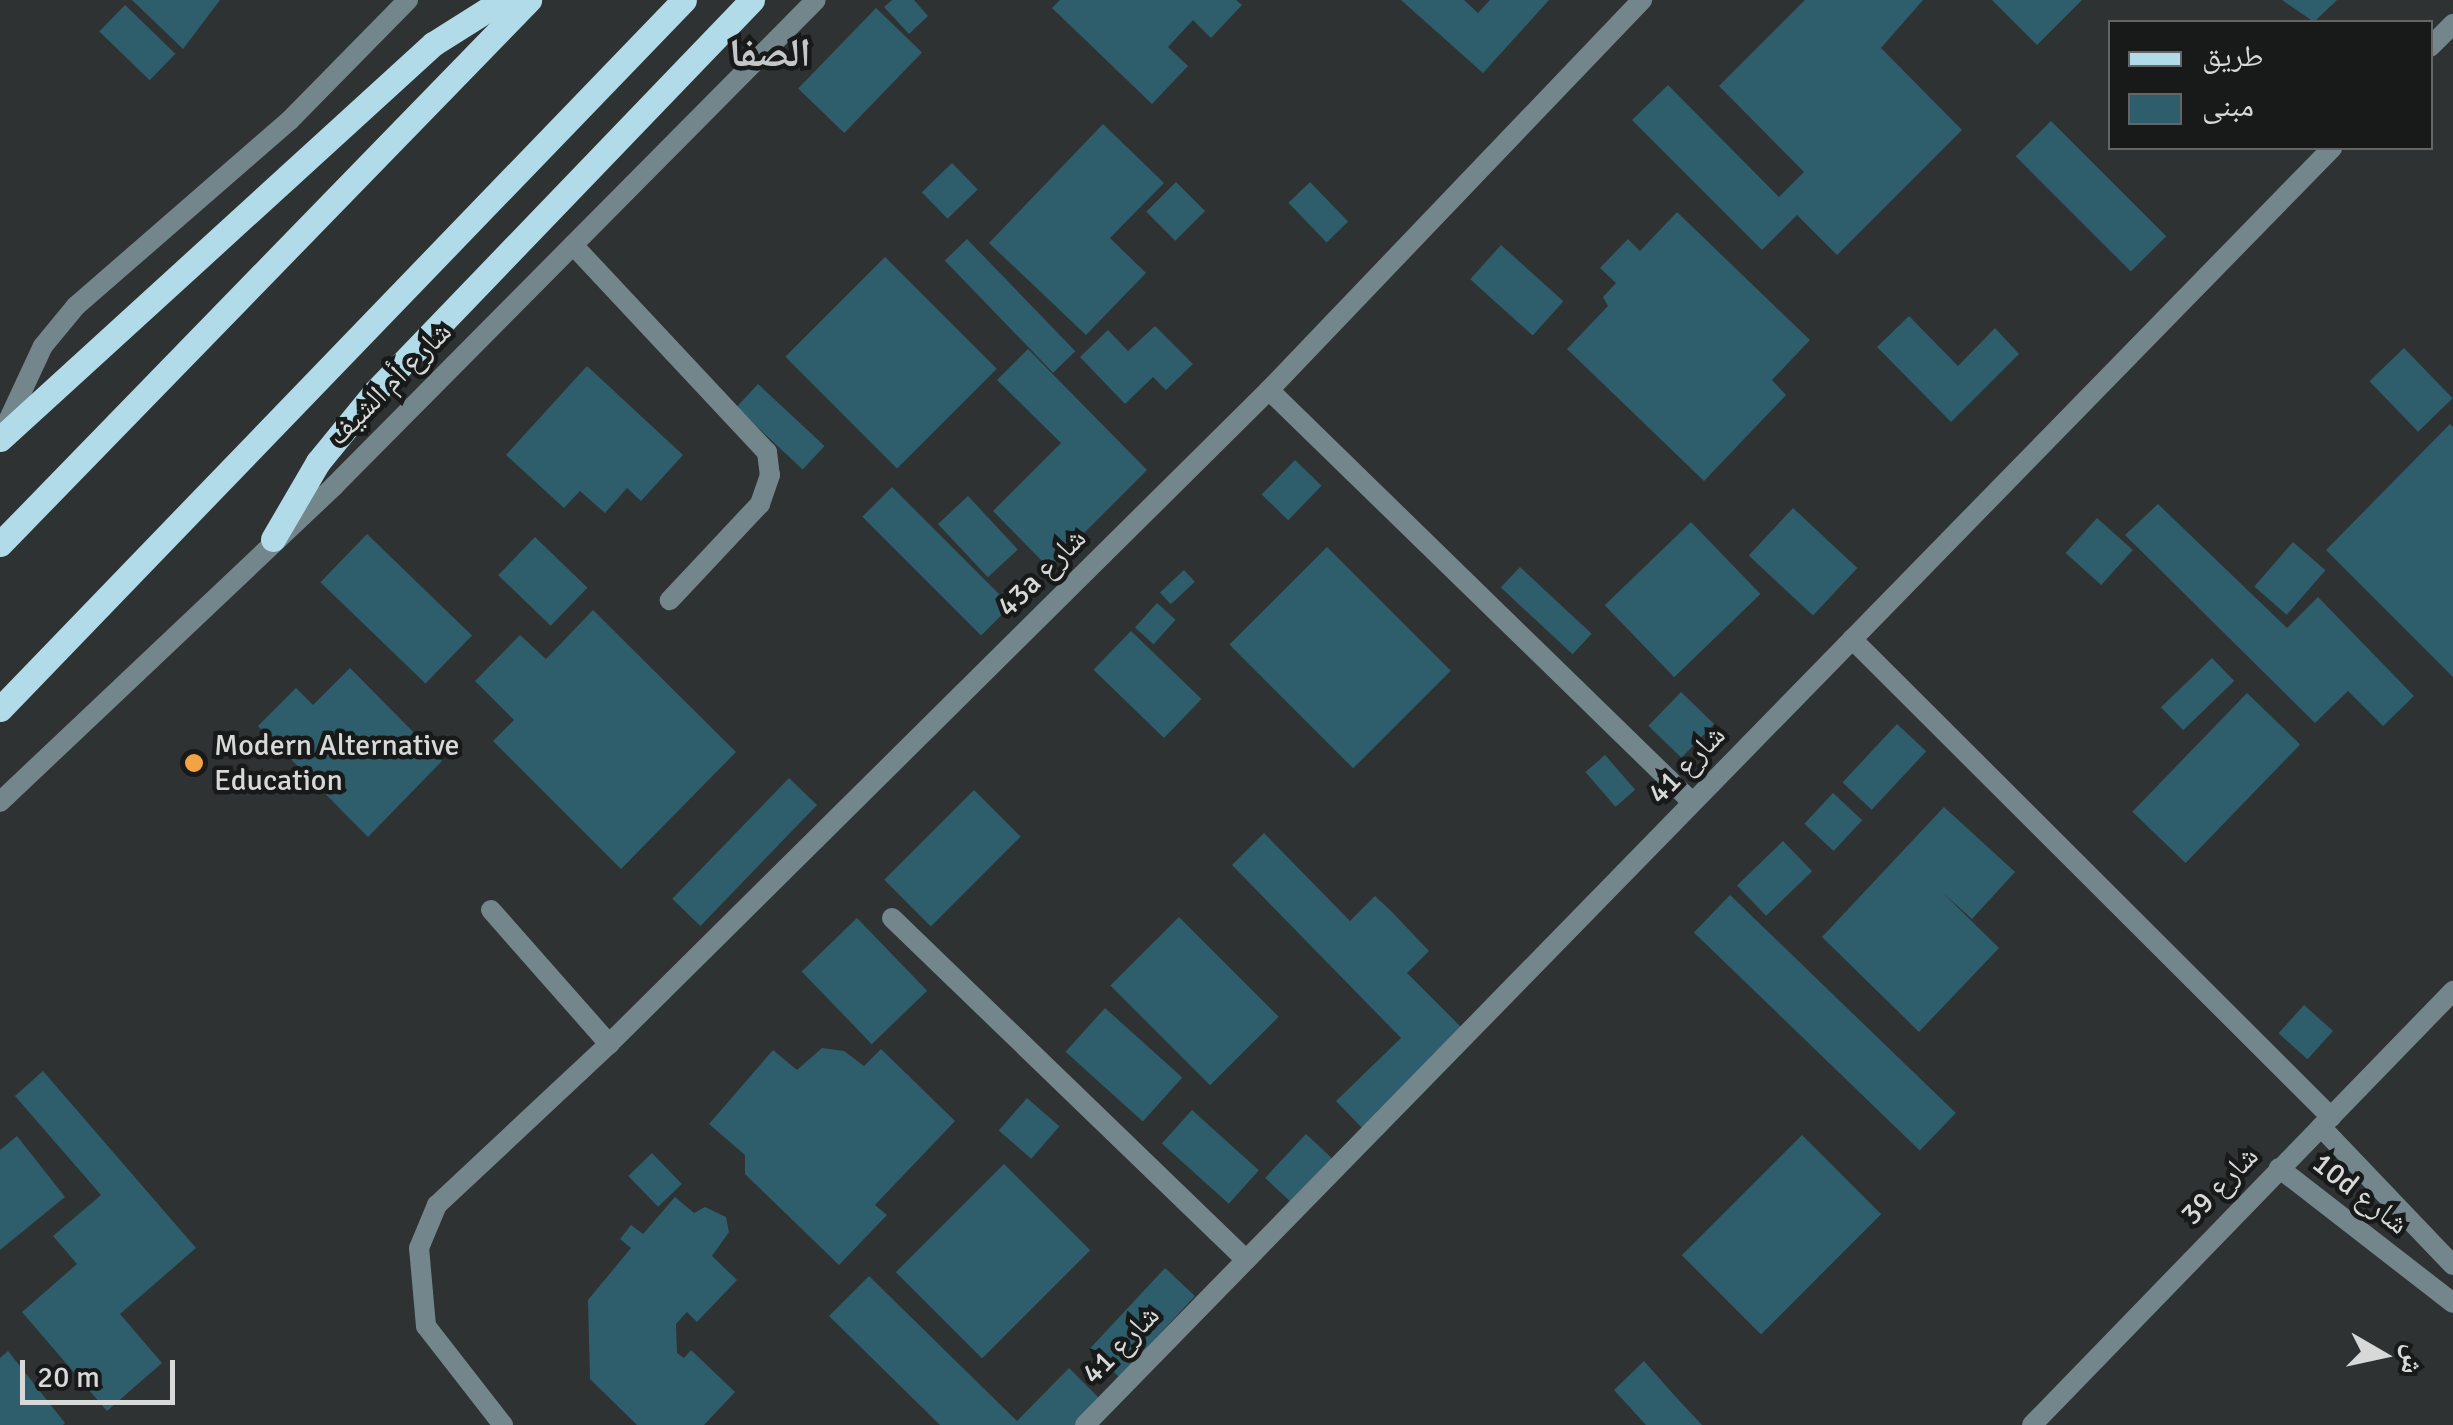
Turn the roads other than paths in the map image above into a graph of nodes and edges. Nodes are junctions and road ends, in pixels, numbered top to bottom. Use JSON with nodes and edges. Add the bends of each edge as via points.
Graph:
{"nodes":[{"id":1,"x":408,"y":0,"type":"edge"},
{"id":2,"x":503,"y":0,"type":"edge"},
{"id":3,"x":529,"y":0,"type":"edge"},
{"id":4,"x":684,"y":0,"type":"edge"},
{"id":5,"x":752,"y":0,"type":"edge"},
{"id":6,"x":816,"y":0,"type":"edge"},
{"id":7,"x":1642,"y":0,"type":"edge"},
{"id":8,"x":2453,"y":24,"type":"edge"},
{"id":9,"x":2433,"y":44,"type":"edge"},
{"id":10,"x":2330,"y":150,"type":"edge"},
{"id":11,"x":573,"y":245,"type":"junction"},
{"id":12,"x":1269,"y":390,"type":"junction"},
{"id":13,"x":0,"y":439,"type":"edge"},
{"id":14,"x":273,"y":539,"type":"junction"},
{"id":15,"x":0,"y":544,"type":"edge"},
{"id":16,"x":670,"y":600,"type":"dead end"},
{"id":17,"x":1852,"y":639,"type":"junction"},
{"id":18,"x":0,"y":708,"type":"edge"},
{"id":19,"x":0,"y":802,"type":"edge"},
{"id":20,"x":1692,"y":802,"type":"junction"},
{"id":21,"x":491,"y":910,"type":"dead end"},
{"id":22,"x":892,"y":918,"type":"dead end"},
{"id":23,"x":2453,"y":991,"type":"edge"},
{"id":24,"x":610,"y":1044,"type":"junction"},
{"id":25,"x":2326,"y":1122,"type":"junction"},
{"id":26,"x":2279,"y":1168,"type":"junction"},
{"id":27,"x":1246,"y":1260,"type":"junction"},
{"id":28,"x":2453,"y":1265,"type":"edge"},
{"id":29,"x":2453,"y":1303,"type":"edge"},
{"id":30,"x":503,"y":1425,"type":"edge"},
{"id":31,"x":1085,"y":1425,"type":"edge"},
{"id":32,"x":2032,"y":1425,"type":"edge"}],
"edges":[{"from":1,"to":13,"type":"street","via":[[289,121],[76,306],[43,346]]},
{"from":2,"to":13,"type":"main road","via":[[433,44]]},
{"from":3,"to":15,"type":"main road"},
{"from":4,"to":18,"type":"main road","name":"شارع أم الشيف"},
{"from":5,"to":14,"type":"main road","via":[[375,392],[318,462]]},
{"from":6,"to":11,"type":"street","name":"شارع أم الشيف"},
{"from":7,"to":12,"type":"street","name":"43a شارع"},
{"from":8,"to":9,"type":"street"},
{"from":10,"to":17,"type":"street","name":"شارع 41"},
{"from":11,"to":14,"type":"street","name":"شارع أم الشيف"},
{"from":11,"to":16,"type":"street","via":[[767,452],[770,475],[760,504]]},
{"from":12,"to":20,"type":"street"},
{"from":12,"to":24,"type":"street","name":"43a شارع"},
{"from":14,"to":19,"type":"street","name":"شارع أم الشيف"},
{"from":17,"to":20,"type":"street","name":"شارع 41"},
{"from":17,"to":25,"type":"street","name":"10d شارع"},
{"from":20,"to":27,"type":"street","name":"شارع 41"},
{"from":21,"to":24,"type":"street"},
{"from":22,"to":27,"type":"street"},
{"from":23,"to":25,"type":"street","name":"شارع 39"},
{"from":24,"to":30,"type":"street","name":"43a شارع","via":[[436,1205],[419,1248],[417,1294],[443,1355]]},
{"from":25,"to":26,"type":"street","name":"شارع 39"},
{"from":25,"to":28,"type":"street","name":"10d شارع"},
{"from":26,"to":29,"type":"street","name":"10d شارع"},
{"from":26,"to":32,"type":"street","name":"شارع 39"},
{"from":27,"to":31,"type":"street","name":"شارع 41"}]}
